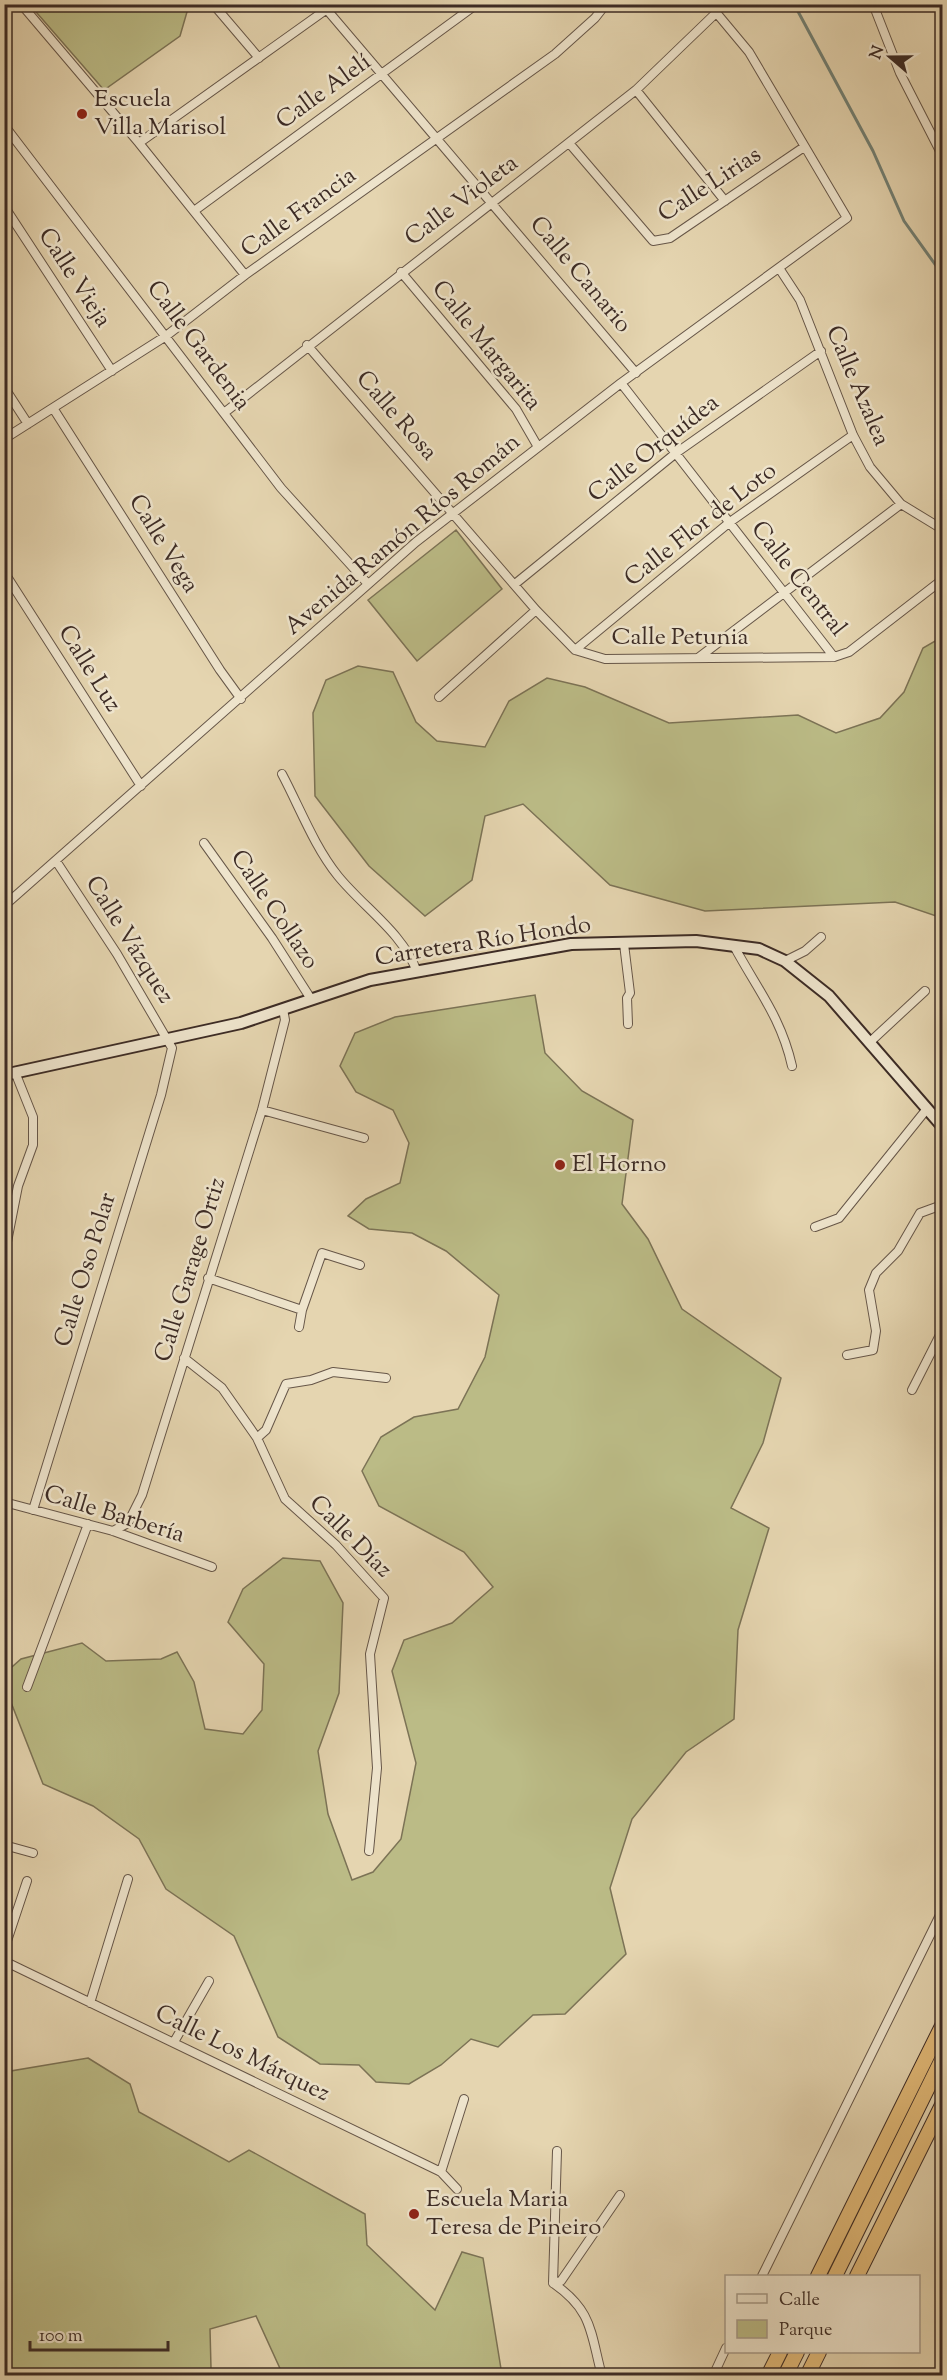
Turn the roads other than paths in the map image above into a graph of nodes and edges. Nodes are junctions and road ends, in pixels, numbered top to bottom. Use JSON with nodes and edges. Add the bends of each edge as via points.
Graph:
{"nodes":[{"id":1,"x":21,"y":4,"type":"edge"},
{"id":2,"x":213,"y":4,"type":"edge"},
{"id":3,"x":477,"y":4,"type":"edge"},
{"id":4,"x":606,"y":4,"type":"edge"},
{"id":5,"x":709,"y":4,"type":"edge"},
{"id":6,"x":873,"y":4,"type":"edge"},
{"id":7,"x":328,"y":6,"type":"edge"},
{"id":8,"x":717,"y":12,"type":"junction"},
{"id":9,"x":259,"y":58,"type":"junction"},
{"id":10,"x":382,"y":74,"type":"junction"},
{"id":11,"x":636,"y":90,"type":"junction"},
{"id":12,"x":4,"y":125,"type":"edge"},
{"id":13,"x":437,"y":138,"type":"junction"},
{"id":14,"x":140,"y":143,"type":"junction"},
{"id":15,"x":569,"y":143,"type":"junction"},
{"id":16,"x":804,"y":147,"type":"junction"},
{"id":17,"x":942,"y":152,"type":"edge"},
{"id":18,"x":725,"y":201,"type":"junction"},
{"id":19,"x":493,"y":202,"type":"junction"},
{"id":20,"x":4,"y":206,"type":"edge"},
{"id":21,"x":194,"y":211,"type":"junction"},
{"id":22,"x":779,"y":268,"type":"junction"},
{"id":23,"x":401,"y":272,"type":"junction"},
{"id":24,"x":245,"y":275,"type":"junction"},
{"id":25,"x":166,"y":336,"type":"junction"},
{"id":26,"x":308,"y":345,"type":"junction"},
{"id":27,"x":821,"y":351,"type":"junction"},
{"id":28,"x":112,"y":371,"type":"junction"},
{"id":29,"x":636,"y":373,"type":"junction"},
{"id":30,"x":621,"y":383,"type":"junction"},
{"id":31,"x":4,"y":387,"type":"edge"},
{"id":32,"x":54,"y":408,"type":"junction"},
{"id":33,"x":224,"y":413,"type":"junction"},
{"id":34,"x":28,"y":424,"type":"junction"},
{"id":35,"x":853,"y":435,"type":"junction"},
{"id":36,"x":4,"y":439,"type":"edge"},
{"id":37,"x":538,"y":447,"type":"junction"},
{"id":38,"x":676,"y":453,"type":"junction"},
{"id":39,"x":901,"y":504,"type":"junction"},
{"id":40,"x":455,"y":513,"type":"junction"},
{"id":41,"x":730,"y":522,"type":"junction"},
{"id":42,"x":942,"y":529,"type":"edge"},
{"id":43,"x":4,"y":572,"type":"edge"},
{"id":44,"x":942,"y":580,"type":"edge"},
{"id":45,"x":368,"y":584,"type":"junction"},
{"id":46,"x":515,"y":584,"type":"junction"},
{"id":47,"x":784,"y":591,"type":"junction"},
{"id":48,"x":536,"y":610,"type":"junction"},
{"id":49,"x":575,"y":651,"type":"junction"},
{"id":50,"x":834,"y":657,"type":"junction"},
{"id":51,"x":698,"y":658,"type":"junction"},
{"id":52,"x":439,"y":697,"type":"dead end"},
{"id":53,"x":242,"y":699,"type":"junction"},
{"id":54,"x":282,"y":774,"type":"dead end"},
{"id":55,"x":141,"y":786,"type":"junction"},
{"id":56,"x":204,"y":843,"type":"dead end"},
{"id":57,"x":56,"y":861,"type":"junction"},
{"id":58,"x":5,"y":905,"type":"edge"},
{"id":59,"x":821,"y":936,"type":"dead end"},
{"id":60,"x":624,"y":944,"type":"junction"},
{"id":61,"x":734,"y":946,"type":"junction"},
{"id":62,"x":785,"y":962,"type":"junction"},
{"id":63,"x":417,"y":972,"type":"junction"},
{"id":64,"x":924,"y":991,"type":"dead end"},
{"id":65,"x":311,"y":999,"type":"junction"},
{"id":66,"x":283,"y":1009,"type":"junction"},
{"id":67,"x":628,"y":1024,"type":"dead end"},
{"id":68,"x":169,"y":1040,"type":"junction"},
{"id":69,"x":870,"y":1042,"type":"junction"},
{"id":70,"x":792,"y":1066,"type":"dead end"},
{"id":71,"x":10,"y":1074,"type":"edge"},
{"id":72,"x":262,"y":1110,"type":"junction"},
{"id":73,"x":926,"y":1110,"type":"junction"},
{"id":74,"x":942,"y":1126,"type":"edge"},
{"id":75,"x":364,"y":1138,"type":"dead end"},
{"id":76,"x":942,"y":1205,"type":"edge"},
{"id":77,"x":815,"y":1227,"type":"dead end"},
{"id":78,"x":4,"y":1257,"type":"edge"},
{"id":79,"x":360,"y":1265,"type":"dead end"},
{"id":80,"x":208,"y":1278,"type":"junction"},
{"id":81,"x":302,"y":1310,"type":"junction"},
{"id":82,"x":299,"y":1327,"type":"dead end"},
{"id":83,"x":942,"y":1330,"type":"edge"},
{"id":84,"x":847,"y":1355,"type":"dead end"},
{"id":85,"x":184,"y":1358,"type":"junction"},
{"id":86,"x":386,"y":1378,"type":"dead end"},
{"id":87,"x":912,"y":1390,"type":"dead end"},
{"id":88,"x":257,"y":1438,"type":"junction"},
{"id":89,"x":4,"y":1502,"type":"edge"},
{"id":90,"x":33,"y":1510,"type":"junction"},
{"id":91,"x":88,"y":1524,"type":"junction"},
{"id":92,"x":113,"y":1530,"type":"junction"},
{"id":93,"x":212,"y":1567,"type":"dead end"},
{"id":94,"x":27,"y":1687,"type":"dead end"},
{"id":95,"x":4,"y":1845,"type":"edge"},
{"id":96,"x":369,"y":1851,"type":"dead end"},
{"id":97,"x":33,"y":1853,"type":"dead end"},
{"id":98,"x":128,"y":1879,"type":"dead end"},
{"id":99,"x":27,"y":1881,"type":"dead end"},
{"id":100,"x":942,"y":1911,"type":"edge"},
{"id":101,"x":4,"y":1950,"type":"edge"},
{"id":102,"x":4,"y":1961,"type":"edge"},
{"id":103,"x":209,"y":1981,"type":"dead end"},
{"id":104,"x":90,"y":2003,"type":"junction"},
{"id":105,"x":942,"y":2026,"type":"edge"},
{"id":106,"x":174,"y":2042,"type":"junction"},
{"id":107,"x":942,"y":2058,"type":"edge"},
{"id":108,"x":942,"y":2065,"type":"edge"},
{"id":109,"x":464,"y":2099,"type":"dead end"},
{"id":110,"x":942,"y":2105,"type":"edge"},
{"id":111,"x":557,"y":2151,"type":"dead end"},
{"id":112,"x":441,"y":2172,"type":"junction"},
{"id":113,"x":458,"y":2189,"type":"dead end"},
{"id":114,"x":620,"y":2194,"type":"dead end"},
{"id":115,"x":763,"y":2275,"type":"edge"},
{"id":116,"x":819,"y":2275,"type":"edge"},
{"id":117,"x":835,"y":2275,"type":"edge"},
{"id":118,"x":843,"y":2275,"type":"edge"},
{"id":119,"x":858,"y":2275,"type":"edge"},
{"id":120,"x":553,"y":2283,"type":"junction"},
{"id":121,"x":725,"y":2350,"type":"edge"},
{"id":122,"x":780,"y":2353,"type":"edge"},
{"id":123,"x":796,"y":2353,"type":"edge"},
{"id":124,"x":806,"y":2353,"type":"edge"},
{"id":125,"x":818,"y":2353,"type":"edge"},
{"id":126,"x":602,"y":2376,"type":"edge"},
{"id":127,"x":713,"y":2376,"type":"edge"},
{"id":128,"x":768,"y":2376,"type":"edge"},
{"id":129,"x":785,"y":2376,"type":"edge"},
{"id":130,"x":795,"y":2376,"type":"edge"},
{"id":131,"x":807,"y":2376,"type":"edge"}],
"edges":[{"from":1,"to":14,"type":"street"},
{"from":2,"to":9,"type":"street"},
{"from":3,"to":10,"type":"street","name":"Calle Alelí"},
{"from":4,"to":13,"type":"street","name":"Calle Francia","via":[[555,54]]},
{"from":5,"to":8,"type":"street"},
{"from":6,"to":17,"type":"street","via":[[900,73]]},
{"from":7,"to":9,"type":"street"},
{"from":7,"to":10,"type":"street","name":"Calle Canario"},
{"from":8,"to":11,"type":"street","name":"Calle Violeta"},
{"from":8,"to":16,"type":"street","via":[[749,52]]},
{"from":9,"to":14,"type":"street"},
{"from":10,"to":13,"type":"street","name":"Calle Canario"},
{"from":10,"to":21,"type":"street","name":"Calle Alelí"},
{"from":11,"to":15,"type":"street","name":"Calle Violeta"},
{"from":11,"to":18,"type":"street"},
{"from":12,"to":25,"type":"street","name":"Calle Gardenia"},
{"from":13,"to":19,"type":"street","name":"Calle Canario"},
{"from":13,"to":24,"type":"street","name":"Calle Francia"},
{"from":14,"to":21,"type":"street"},
{"from":15,"to":18,"type":"street","name":"Calle Lirias","via":[[653,241],[670,238]]},
{"from":15,"to":19,"type":"street","name":"Calle Violeta"},
{"from":16,"to":18,"type":"street","name":"Calle Lirias"},
{"from":16,"to":22,"type":"street","name":"Avenida Ramón Ríos Román","via":[[847,218]]},
{"from":19,"to":23,"type":"street","name":"Calle Violeta"},
{"from":19,"to":29,"type":"street","name":"Calle Canario"},
{"from":20,"to":28,"type":"street","name":"Calle Vieja"},
{"from":21,"to":24,"type":"street"},
{"from":22,"to":27,"type":"street","name":"Calle Azalea","via":[[800,300]]},
{"from":22,"to":29,"type":"street","name":"Avenida Ramón Ríos Román"},
{"from":23,"to":26,"type":"street","name":"Calle Violeta"},
{"from":23,"to":37,"type":"street","name":"Calle Margarita","via":[[516,409]]},
{"from":24,"to":25,"type":"street","name":"Calle Francia"},
{"from":25,"to":28,"type":"street","name":"Calle Francia"},
{"from":25,"to":33,"type":"street","name":"Calle Gardenia"},
{"from":26,"to":33,"type":"street","name":"Calle Violeta"},
{"from":26,"to":40,"type":"street","name":"Calle Rosa"},
{"from":27,"to":35,"type":"street","name":"Calle Azalea"},
{"from":27,"to":38,"type":"street","name":"Calle Orquídea"},
{"from":28,"to":32,"type":"street","name":"Calle Francia"},
{"from":29,"to":30,"type":"street","name":"Avenida Ramón Ríos Román"},
{"from":30,"to":37,"type":"street","name":"Avenida Ramón Ríos Román"},
{"from":30,"to":38,"type":"street","name":"Calle Central"},
{"from":31,"to":34,"type":"street"},
{"from":32,"to":34,"type":"street","name":"Calle Francia"},
{"from":32,"to":53,"type":"street","name":"Calle Vega"},
{"from":33,"to":45,"type":"street","name":"Calle Gardenia","via":[[281,488]]},
{"from":34,"to":36,"type":"street","name":"Calle Francia"},
{"from":35,"to":39,"type":"street","name":"Calle Azalea","via":[[870,467]]},
{"from":35,"to":41,"type":"street","name":"Calle Flor de Loto"},
{"from":37,"to":40,"type":"street","name":"Avenida Ramón Ríos Román"},
{"from":38,"to":41,"type":"street","name":"Calle Central"},
{"from":38,"to":46,"type":"street","name":"Calle Orquídea"},
{"from":39,"to":42,"type":"street","name":"Calle Azalea"},
{"from":39,"to":47,"type":"street"},
{"from":40,"to":45,"type":"street","name":"Avenida Ramón Ríos Román"},
{"from":40,"to":46,"type":"street"},
{"from":41,"to":47,"type":"street","name":"Calle Central"},
{"from":41,"to":49,"type":"street","name":"Calle Flor de Loto"},
{"from":43,"to":55,"type":"street","name":"Calle Luz"},
{"from":44,"to":50,"type":"street","name":"Calle Petunia","via":[[849,652]]},
{"from":45,"to":53,"type":"street","name":"Avenida Ramón Ríos Román"},
{"from":46,"to":48,"type":"street"},
{"from":47,"to":50,"type":"street","name":"Calle Central"},
{"from":47,"to":51,"type":"street"},
{"from":48,"to":49,"type":"street"},
{"from":48,"to":52,"type":"street"},
{"from":49,"to":51,"type":"street","name":"Calle Petunia","via":[[604,659]]},
{"from":50,"to":51,"type":"street","name":"Calle Petunia"},
{"from":53,"to":55,"type":"street","name":"Avenida Ramón Ríos Román"},
{"from":54,"to":63,"type":"street","via":[[318,847],[338,876],[410,952]]},
{"from":55,"to":57,"type":"street","name":"Avenida Ramón Ríos Román"},
{"from":56,"to":65,"type":"street","name":"Calle Collazo"},
{"from":57,"to":58,"type":"street","name":"Avenida Ramón Ríos Román"},
{"from":57,"to":68,"type":"street","name":"Calle Vázquez"},
{"from":59,"to":62,"type":"street","via":[[806,951]]},
{"from":60,"to":61,"type":"street","name":"Carretera Río Hondo","via":[[696,941]]},
{"from":60,"to":63,"type":"street","name":"Carretera Río Hondo","via":[[572,945]]},
{"from":60,"to":67,"type":"street","via":[[630,993]]},
{"from":61,"to":62,"type":"street","name":"Carretera Río Hondo","via":[[759,949]]},
{"from":61,"to":70,"type":"street","via":[[775,1012]]},
{"from":62,"to":69,"type":"street","name":"Carretera Río Hondo","via":[[830,996]]},
{"from":63,"to":65,"type":"street","name":"Carretera Río Hondo","via":[[370,980]]},
{"from":64,"to":69,"type":"street"},
{"from":65,"to":66,"type":"street","name":"Carretera Río Hondo"},
{"from":66,"to":68,"type":"street","name":"Carretera Río Hondo"},
{"from":66,"to":72,"type":"street","name":"Calle Garage Ortiz","via":[[285,1020]]},
{"from":68,"to":71,"type":"street","name":"Carretera Río Hondo"},
{"from":68,"to":90,"type":"street","name":"Calle Oso Polar","via":[[172,1048],[161,1095]]},
{"from":69,"to":73,"type":"street","name":"Carretera Río Hondo"},
{"from":71,"to":78,"type":"street","via":[[33,1117],[33,1145],[18,1186]]},
{"from":72,"to":75,"type":"street"},
{"from":72,"to":80,"type":"street","name":"Calle Garage Ortiz"},
{"from":73,"to":74,"type":"street","name":"Carretera Río Hondo"},
{"from":73,"to":77,"type":"street","via":[[839,1218]]},
{"from":76,"to":84,"type":"street","via":[[920,1213],[898,1251],[876,1273],[869,1290],[876,1330],[873,1350]]},
{"from":79,"to":81,"type":"street","via":[[322,1253]]},
{"from":80,"to":81,"type":"street"},
{"from":80,"to":85,"type":"street","name":"Calle Garage Ortiz"},
{"from":81,"to":82,"type":"street"},
{"from":83,"to":87,"type":"street"},
{"from":85,"to":88,"type":"street","name":"Calle Díaz","via":[[222,1388]]},
{"from":85,"to":92,"type":"street","name":"Calle Garage Ortiz","via":[[142,1495],[128,1523]]},
{"from":86,"to":88,"type":"street","via":[[333,1372],[286,1384],[266,1430]]},
{"from":88,"to":96,"type":"street","name":"Calle Díaz","via":[[285,1499],[336,1545],[384,1598],[370,1653],[377,1768]]},
{"from":89,"to":90,"type":"street","name":"Calle Barbería"},
{"from":90,"to":91,"type":"street","name":"Calle Barbería"},
{"from":91,"to":92,"type":"street","name":"Calle Barbería"},
{"from":91,"to":94,"type":"street"},
{"from":92,"to":93,"type":"street","name":"Calle Barbería"},
{"from":95,"to":97,"type":"street"},
{"from":98,"to":104,"type":"street"},
{"from":99,"to":101,"type":"street"},
{"from":100,"to":115,"type":"street"},
{"from":102,"to":104,"type":"street","name":"Calle Los Márquez"},
{"from":103,"to":106,"type":"street"},
{"from":104,"to":106,"type":"street","name":"Calle Los Márquez"},
{"from":105,"to":116,"type":"highway"},
{"from":106,"to":112,"type":"street","name":"Calle Los Márquez"},
{"from":107,"to":117,"type":"highway"},
{"from":108,"to":118,"type":"highway"},
{"from":109,"to":112,"type":"street"},
{"from":110,"to":119,"type":"highway"},
{"from":111,"to":120,"type":"street"},
{"from":112,"to":113,"type":"street","name":"Calle Los Márquez"},
{"from":114,"to":120,"type":"street","via":[[561,2281]]},
{"from":120,"to":126,"type":"street","via":[[574,2298],[585,2313]]},
{"from":121,"to":127,"type":"street"},
{"from":122,"to":128,"type":"highway"},
{"from":123,"to":129,"type":"highway"},
{"from":124,"to":130,"type":"highway"},
{"from":125,"to":131,"type":"highway"}]}
